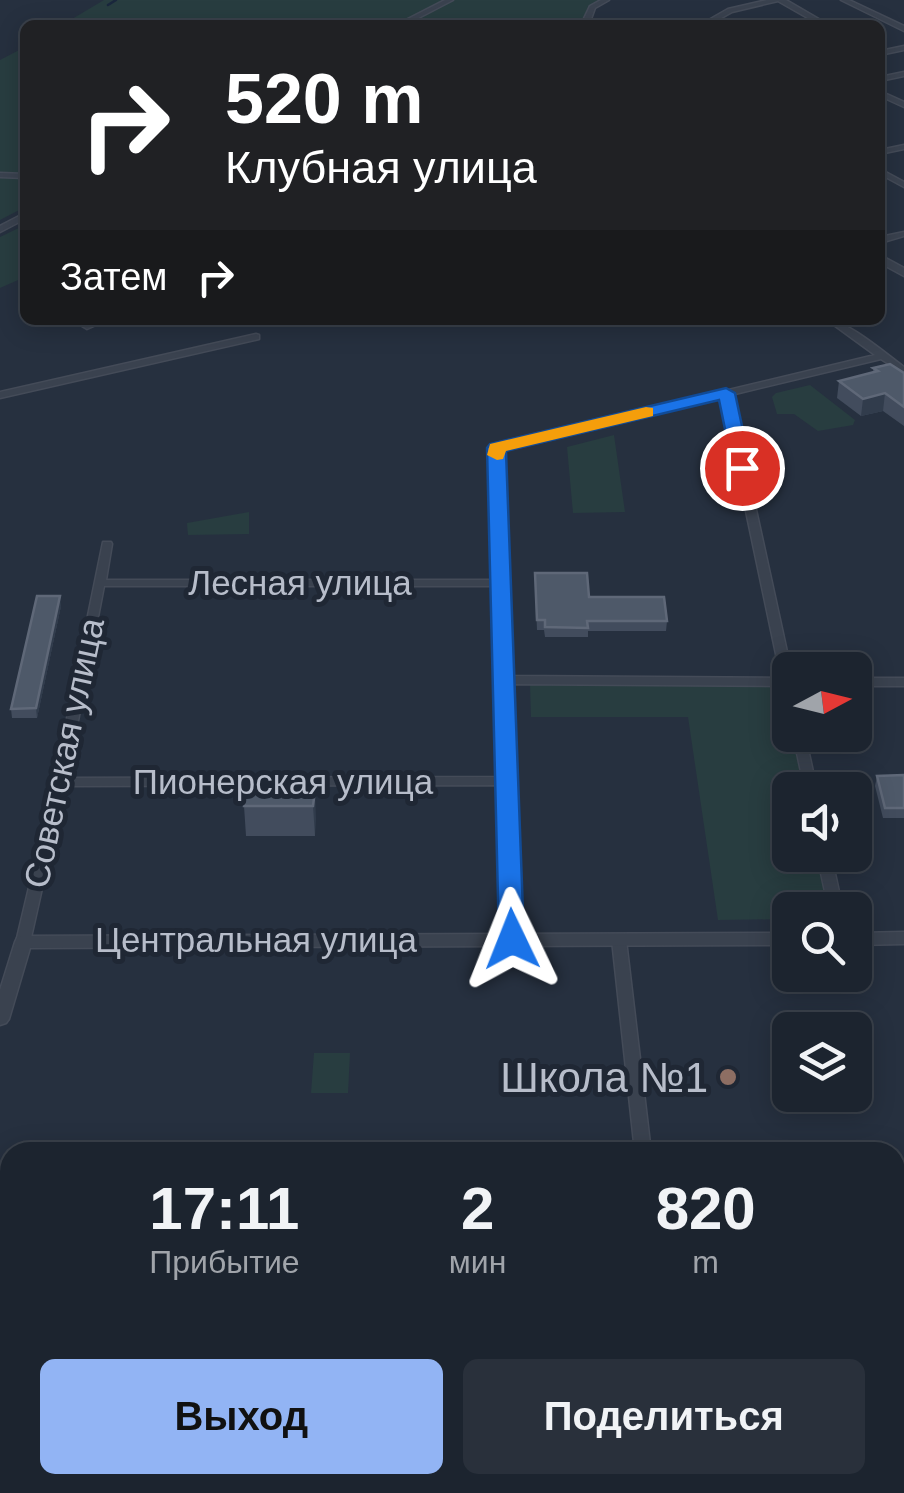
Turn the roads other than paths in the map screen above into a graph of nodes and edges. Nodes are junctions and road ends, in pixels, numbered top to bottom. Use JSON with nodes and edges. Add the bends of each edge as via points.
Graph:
{"nodes":[{"id":1,"x":450,"y":0,"type":"edge"},
{"id":2,"x":606,"y":0,"type":"edge"},
{"id":3,"x":779,"y":0,"type":"edge"},
{"id":4,"x":844,"y":0,"type":"edge"},
{"id":5,"x":757,"y":2,"type":"edge"},
{"id":6,"x":410,"y":20,"type":"edge"},
{"id":7,"x":586,"y":20,"type":"edge"},
{"id":8,"x":713,"y":20,"type":"edge"},
{"id":9,"x":816,"y":20,"type":"edge"},
{"id":10,"x":904,"y":29,"type":"edge"},
{"id":11,"x":839,"y":325,"type":"edge"},
{"id":12,"x":256,"y":337,"type":"dead end"},
{"id":13,"x":883,"y":356,"type":"junction"},
{"id":14,"x":904,"y":371,"type":"edge"},
{"id":15,"x":726,"y":393,"type":"junction"},
{"id":16,"x":0,"y":395,"type":"edge"},
{"id":17,"x":107,"y":544,"type":"dead end"},
{"id":18,"x":100,"y":583,"type":"junction"},
{"id":19,"x":501,"y":583,"type":"junction"},
{"id":20,"x":782,"y":652,"type":"edge"},
{"id":21,"x":504,"y":680,"type":"junction"},
{"id":22,"x":872,"y":682,"type":"edge"},
{"id":23,"x":904,"y":682,"type":"edge"},
{"id":24,"x":772,"y":685,"type":"edge"},
{"id":25,"x":60,"y":782,"type":"junction"},
{"id":26,"x":507,"y":782,"type":"junction"},
{"id":27,"x":904,"y":938,"type":"edge"},
{"id":28,"x":512,"y":939,"type":"junction"},
{"id":29,"x":772,"y":939,"type":"edge"},
{"id":30,"x":872,"y":939,"type":"edge"},
{"id":31,"x":619,"y":940,"type":"junction"},
{"id":32,"x":23,"y":942,"type":"junction"},
{"id":33,"x":0,"y":1019,"type":"edge"},
{"id":34,"x":642,"y":1142,"type":"edge"}],
"edges":[{"from":1,"to":6,"type":"street"},
{"from":2,"to":7,"type":"street","via":[[592,7]]},
{"from":3,"to":5,"type":"street"},
{"from":3,"to":9,"type":"street"},
{"from":4,"to":10,"type":"street"},
{"from":5,"to":8,"type":"street"},
{"from":11,"to":13,"type":"street"},
{"from":12,"to":16,"type":"street"},
{"from":13,"to":14,"type":"street"},
{"from":13,"to":15,"type":"street"},
{"from":15,"to":19,"type":"street","via":[[497,448]]},
{"from":15,"to":20,"type":"street"},
{"from":17,"to":18,"type":"street","name":"Советская улица"},
{"from":18,"to":19,"type":"street","name":"Лесная улица"},
{"from":18,"to":25,"type":"street","name":"Советская улица"},
{"from":19,"to":21,"type":"street"},
{"from":21,"to":24,"type":"street"},
{"from":21,"to":26,"type":"street"},
{"from":22,"to":23,"type":"street"},
{"from":25,"to":26,"type":"street","name":"Пионерская улица"},
{"from":25,"to":32,"type":"street","name":"Советская улица"},
{"from":26,"to":28,"type":"street"},
{"from":27,"to":30,"type":"street"},
{"from":28,"to":31,"type":"street","name":"Центральная улица"},
{"from":28,"to":32,"type":"street","name":"Центральная улица"},
{"from":29,"to":31,"type":"street","name":"Центральная улица"},
{"from":31,"to":34,"type":"street"},
{"from":32,"to":33,"type":"street","name":"Советская улица"}]}
